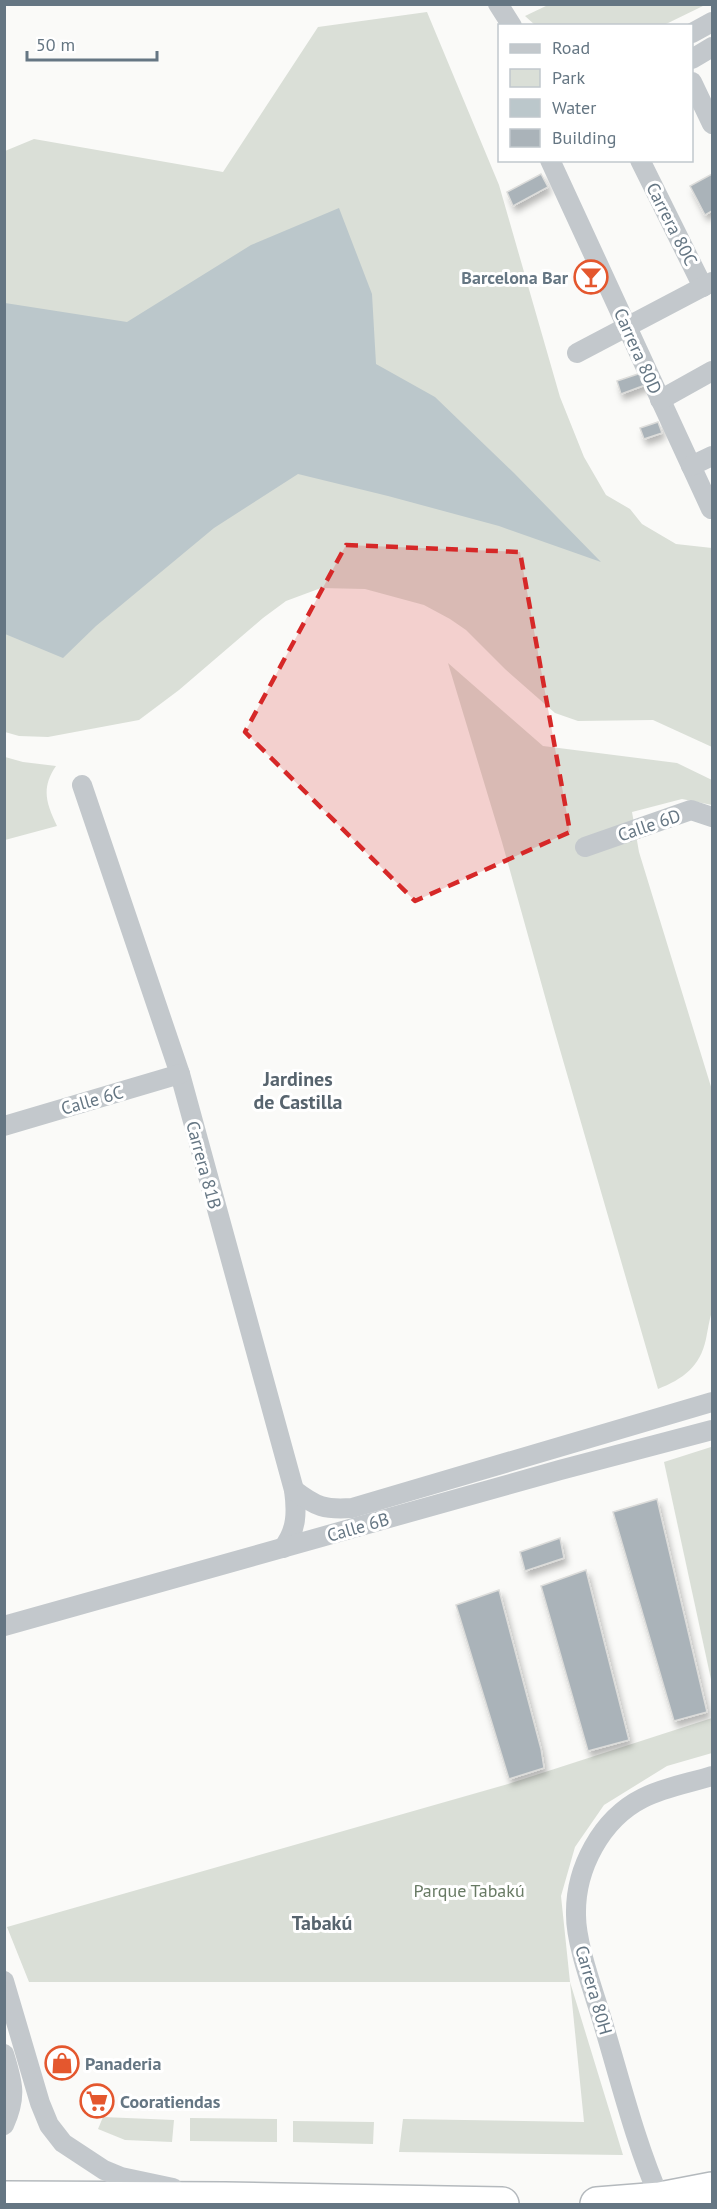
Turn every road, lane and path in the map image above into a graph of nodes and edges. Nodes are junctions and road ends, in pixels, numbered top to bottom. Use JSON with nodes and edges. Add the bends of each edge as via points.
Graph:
{"nodes":[{"id":1,"x":498,"y":4,"type":"edge"},
{"id":2,"x":712,"y":22,"type":"edge"},
{"id":3,"x":511,"y":24,"type":"edge"},
{"id":4,"x":693,"y":32,"type":"edge"},
{"id":5,"x":712,"y":47,"type":"edge"},
{"id":6,"x":693,"y":58,"type":"edge"},
{"id":7,"x":693,"y":84,"type":"edge"},
{"id":8,"x":712,"y":124,"type":"edge"},
{"id":9,"x":551,"y":162,"type":"edge"},
{"id":10,"x":641,"y":162,"type":"edge"},
{"id":11,"x":708,"y":285,"type":"edge"},
{"id":12,"x":627,"y":327,"type":"junction"},
{"id":13,"x":577,"y":353,"type":"dead end"},
{"id":14,"x":712,"y":371,"type":"edge"},
{"id":15,"x":660,"y":400,"type":"junction"},
{"id":16,"x":712,"y":456,"type":"edge"},
{"id":17,"x":691,"y":466,"type":"junction"},
{"id":18,"x":712,"y":509,"type":"edge"},
{"id":19,"x":82,"y":785,"type":"dead end"},
{"id":20,"x":712,"y":817,"type":"edge"},
{"id":21,"x":585,"y":847,"type":"dead end"},
{"id":22,"x":180,"y":1074,"type":"junction"},
{"id":23,"x":4,"y":1126,"type":"edge"},
{"id":24,"x":712,"y":1402,"type":"edge"},
{"id":25,"x":712,"y":1430,"type":"edge"},
{"id":26,"x":294,"y":1490,"type":"junction"},
{"id":27,"x":283,"y":1548,"type":"junction"},
{"id":28,"x":4,"y":1626,"type":"edge"},
{"id":29,"x":712,"y":1776,"type":"edge"},
{"id":30,"x":4,"y":1981,"type":"edge"},
{"id":31,"x":4,"y":2054,"type":"edge"},
{"id":32,"x":4,"y":2125,"type":"edge"},
{"id":33,"x":712,"y":2189,"type":"edge"},
{"id":34,"x":4,"y":2198,"type":"edge"},
{"id":35,"x":225,"y":2199,"type":"junction"},
{"id":36,"x":660,"y":2199,"type":"junction"},
{"id":37,"x":502,"y":2205,"type":"edge"},
{"id":38,"x":597,"y":2205,"type":"edge"}],
"edges":[{"from":1,"to":3,"type":"street"},
{"from":2,"to":4,"type":"street"},
{"from":5,"to":6,"type":"street"},
{"from":7,"to":8,"type":"street"},
{"from":9,"to":12,"type":"street","name":"Carrera 80D"},
{"from":10,"to":11,"type":"street","name":"Carrera 80C"},
{"from":11,"to":12,"type":"street"},
{"from":12,"to":13,"type":"street"},
{"from":12,"to":15,"type":"street","name":"Carrera 80D"},
{"from":14,"to":15,"type":"street"},
{"from":15,"to":17,"type":"street","name":"Carrera 80D"},
{"from":16,"to":17,"type":"street"},
{"from":17,"to":18,"type":"street","name":"Carrera 80D"},
{"from":19,"to":22,"type":"street","name":"Carrera 81B"},
{"from":20,"to":21,"type":"street","name":"Calle 6D","via":[[691,810]]},
{"from":22,"to":23,"type":"street","name":"Calle 6C"},
{"from":22,"to":26,"type":"street","name":"Carrera 81B"},
{"from":24,"to":26,"type":"street","name":"Calle 6B","via":[[352,1508],[325,1509]]},
{"from":25,"to":27,"type":"street","name":"Calle 6B"},
{"from":26,"to":27,"type":"street","name":"Carrera 81B","via":[[296,1518]]},
{"from":27,"to":28,"type":"street","name":"Calle 6B"},
{"from":29,"to":36,"type":"street","name":"Carrera 80H","via":[[643,1798],[616,1818],[600,1836],[584,1865],[578,1893],[576,1914],[583,1952],[639,2147]]},
{"from":30,"to":35,"type":"street","via":[[40,2103],[49,2126],[63,2143],[90,2163],[121,2177]]},
{"from":31,"to":32,"type":"street","via":[[14,2094]]},
{"from":33,"to":36,"type":"highway"},
{"from":34,"to":35,"type":"highway"},
{"from":35,"to":37,"type":"highway"},
{"from":36,"to":38,"type":"highway"}]}
